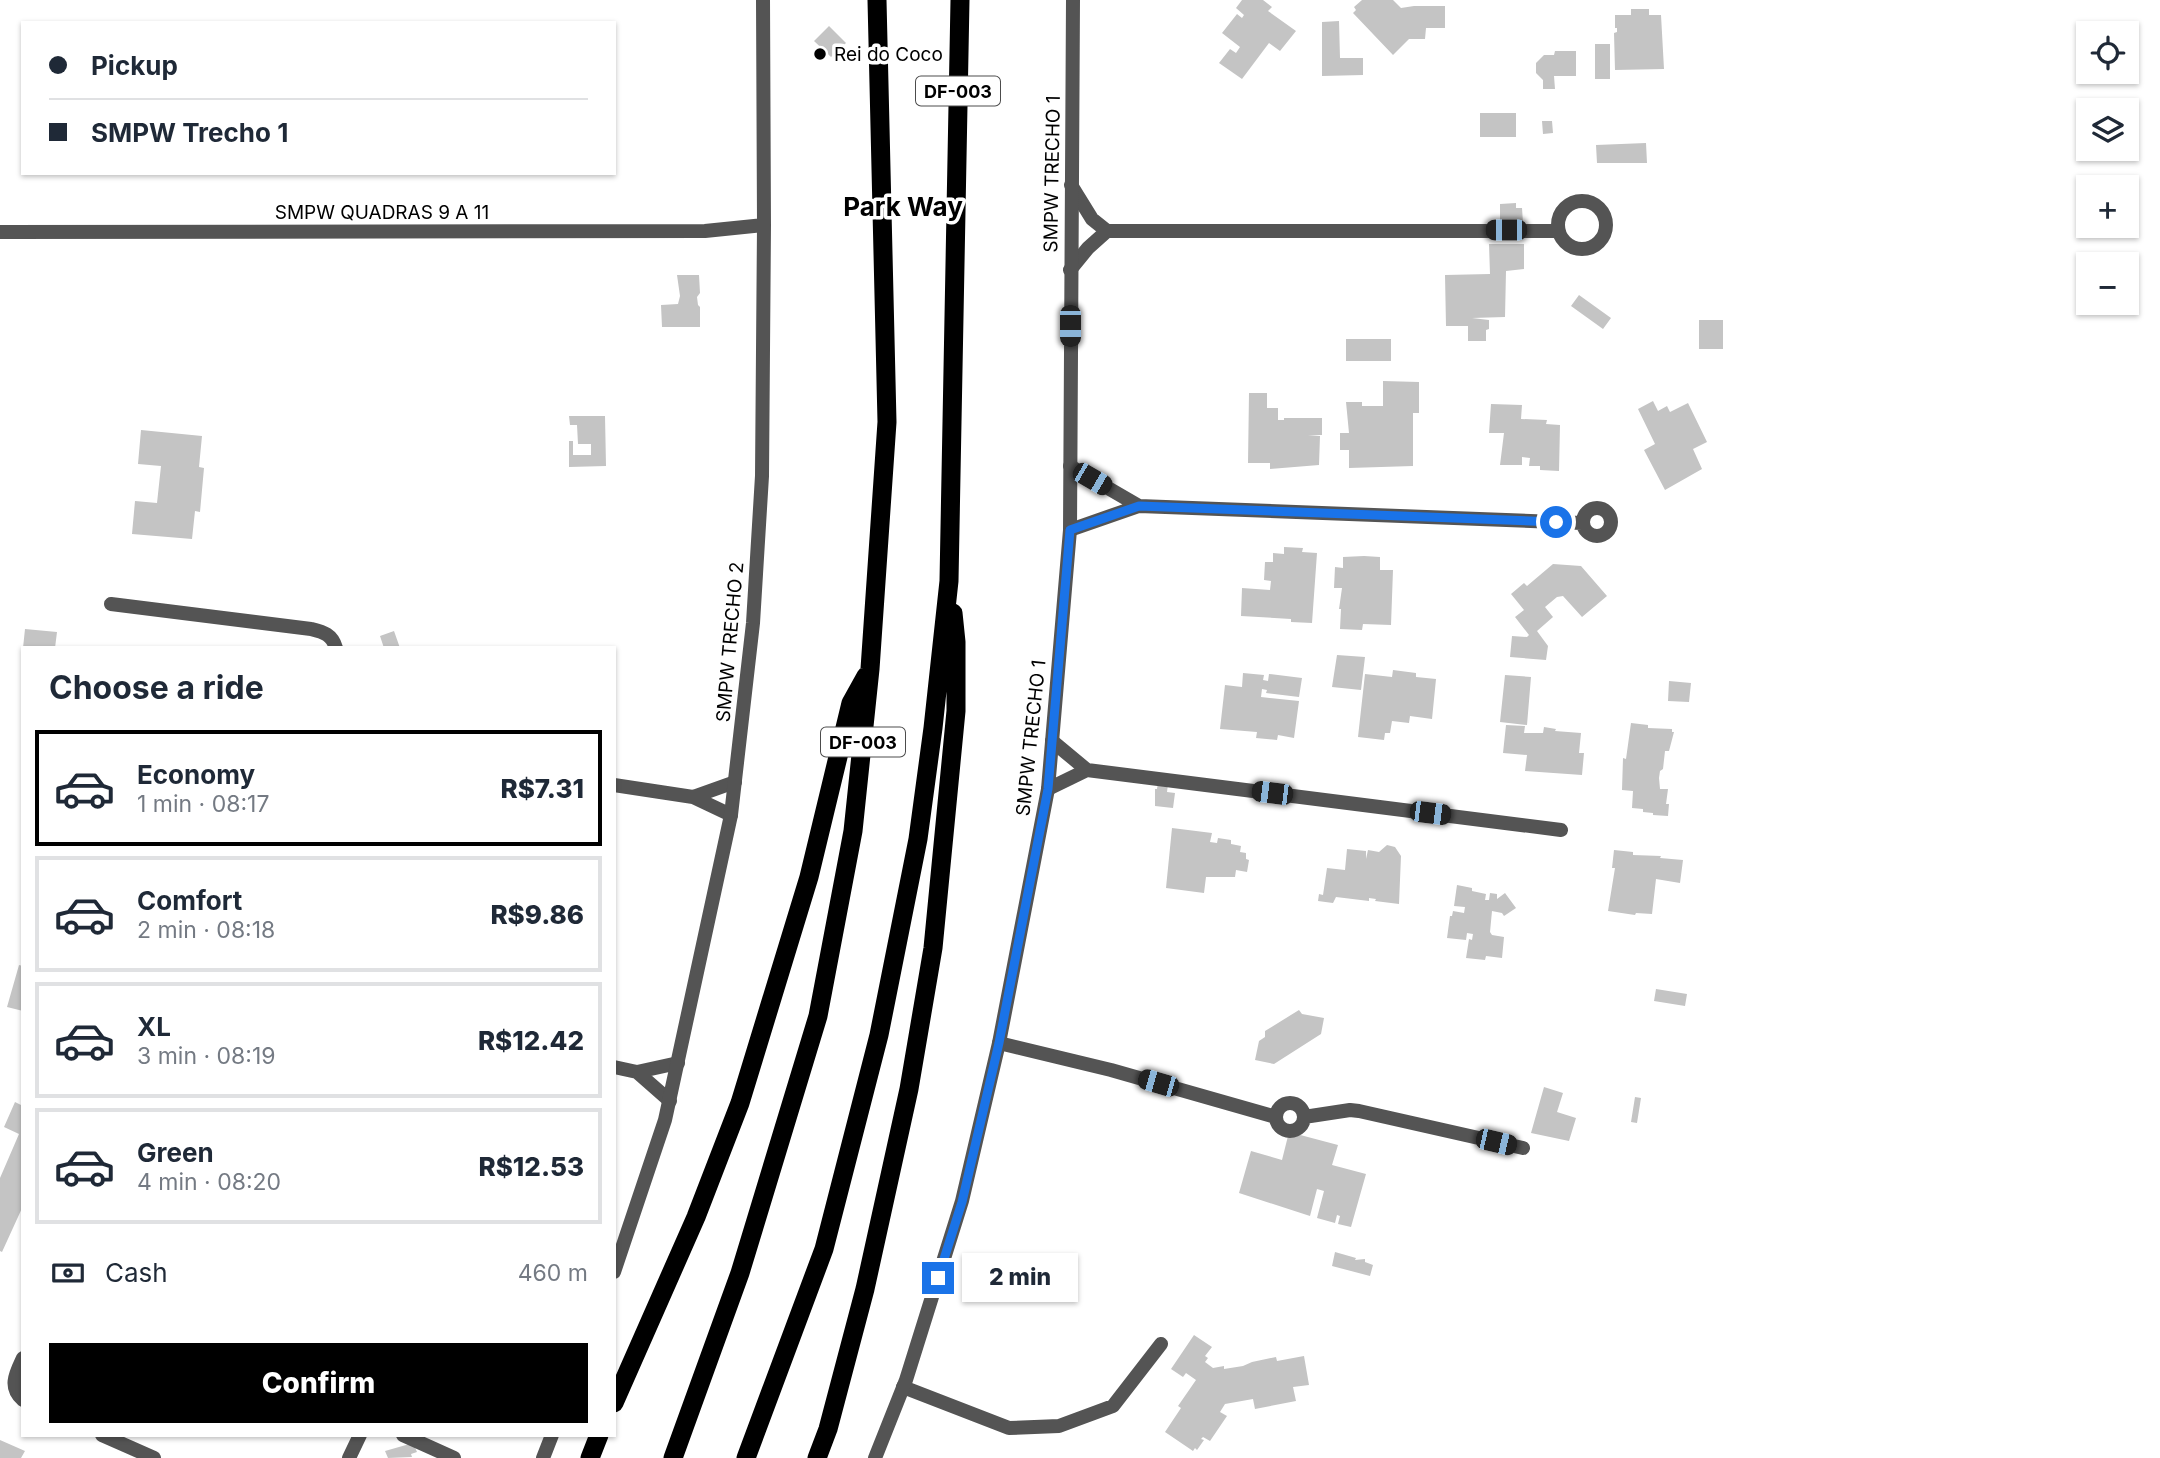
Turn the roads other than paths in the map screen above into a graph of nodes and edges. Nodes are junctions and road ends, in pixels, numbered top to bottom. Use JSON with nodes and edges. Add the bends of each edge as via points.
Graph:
{"nodes":[{"id":1,"x":763,"y":0,"type":"edge"},
{"id":2,"x":877,"y":0,"type":"edge"},
{"id":3,"x":960,"y":0,"type":"edge"},
{"id":4,"x":1073,"y":0,"type":"edge"},
{"id":5,"x":1071,"y":185,"type":"junction"},
{"id":6,"x":764,"y":225,"type":"junction"},
{"id":7,"x":1558,"y":230,"type":"dead end"},
{"id":8,"x":1108,"y":231,"type":"junction"},
{"id":9,"x":0,"y":232,"type":"edge"},
{"id":10,"x":1070,"y":270,"type":"junction"},
{"id":11,"x":1070,"y":466,"type":"junction"},
{"id":12,"x":1139,"y":506,"type":"junction"},
{"id":13,"x":1582,"y":523,"type":"dead end"},
{"id":14,"x":1070,"y":530,"type":"junction"},
{"id":15,"x":948,"y":581,"type":"junction"},
{"id":16,"x":111,"y":604,"type":"dead end"},
{"id":17,"x":335,"y":646,"type":"edge"},
{"id":18,"x":870,"y":669,"type":"junction"},
{"id":19,"x":1052,"y":741,"type":"junction"},
{"id":20,"x":1087,"y":770,"type":"junction"},
{"id":21,"x":735,"y":782,"type":"junction"},
{"id":22,"x":616,"y":785,"type":"edge"},
{"id":23,"x":1048,"y":789,"type":"junction"},
{"id":24,"x":693,"y":797,"type":"junction"},
{"id":25,"x":731,"y":815,"type":"junction"},
{"id":26,"x":1562,"y":830,"type":"dead end"},
{"id":27,"x":999,"y":1043,"type":"junction"},
{"id":28,"x":678,"y":1063,"type":"junction"},
{"id":29,"x":616,"y":1067,"type":"edge"},
{"id":30,"x":637,"y":1072,"type":"junction"},
{"id":31,"x":670,"y":1101,"type":"junction"},
{"id":32,"x":1523,"y":1148,"type":"dead end"},
{"id":33,"x":616,"y":1266,"type":"edge"},
{"id":34,"x":1161,"y":1344,"type":"dead end"},
{"id":35,"x":21,"y":1363,"type":"edge"},
{"id":36,"x":902,"y":1387,"type":"junction"},
{"id":37,"x":21,"y":1397,"type":"edge"},
{"id":38,"x":616,"y":1398,"type":"edge"},
{"id":39,"x":107,"y":1437,"type":"edge"},
{"id":40,"x":359,"y":1437,"type":"edge"},
{"id":41,"x":407,"y":1437,"type":"edge"},
{"id":42,"x":551,"y":1437,"type":"edge"},
{"id":43,"x":598,"y":1437,"type":"edge"},
{"id":44,"x":154,"y":1458,"type":"edge"},
{"id":45,"x":349,"y":1458,"type":"edge"},
{"id":46,"x":454,"y":1458,"type":"edge"},
{"id":47,"x":543,"y":1458,"type":"edge"},
{"id":48,"x":590,"y":1458,"type":"edge"},
{"id":49,"x":673,"y":1458,"type":"edge"},
{"id":50,"x":746,"y":1458,"type":"edge"},
{"id":51,"x":817,"y":1458,"type":"edge"},
{"id":52,"x":875,"y":1458,"type":"edge"}],
"edges":[{"from":1,"to":6,"type":"street","name":"SMPW TRECHO 2"},
{"from":2,"to":18,"type":"highway","number":"DF-003","via":[[887,422]]},
{"from":3,"to":15,"type":"highway","number":"DF-003"},
{"from":4,"to":5,"type":"street","name":"SMPW TRECHO 1"},
{"from":5,"to":8,"type":"street","via":[[1092,219]]},
{"from":5,"to":10,"type":"street","name":"SMPW TRECHO 1"},
{"from":6,"to":9,"type":"street","name":"SMPW QUADRAS 9 A 11","via":[[705,231]]},
{"from":6,"to":21,"type":"street","name":"SMPW TRECHO 2","via":[[762,476],[753,623]]},
{"from":7,"to":8,"type":"street"},
{"from":8,"to":10,"type":"street"},
{"from":10,"to":11,"type":"street","name":"SMPW TRECHO 1"},
{"from":11,"to":12,"type":"street"},
{"from":11,"to":14,"type":"street","name":"SMPW TRECHO 1"},
{"from":12,"to":13,"type":"street"},
{"from":12,"to":14,"type":"street"},
{"from":14,"to":19,"type":"street","name":"SMPW TRECHO 1"},
{"from":15,"to":50,"type":"highway","number":"DF-003","via":[[918,839],[879,1035],[824,1249]]},
{"from":15,"to":51,"type":"highway","via":[[956,642],[957,710],[933,948],[909,1089],[864,1289]]},
{"from":16,"to":17,"type":"street","via":[[311,629],[326,633]]},
{"from":18,"to":38,"type":"highway","via":[[851,703],[809,877],[740,1103]]},
{"from":18,"to":49,"type":"highway","number":"DF-003","via":[[853,831],[818,1016],[740,1273]]},
{"from":19,"to":20,"type":"street"},
{"from":19,"to":23,"type":"street","name":"SMPW TRECHO 1"},
{"from":20,"to":23,"type":"street"},
{"from":20,"to":26,"type":"street"},
{"from":21,"to":24,"type":"street"},
{"from":21,"to":25,"type":"street","name":"SMPW TRECHO 2"},
{"from":22,"to":24,"type":"street"},
{"from":23,"to":27,"type":"street","name":"SMPW TRECHO 1"},
{"from":24,"to":25,"type":"street"},
{"from":25,"to":28,"type":"street","name":"SMPW TRECHO 2"},
{"from":27,"to":32,"type":"street","via":[[1276,1117],[1280,1107],[1290,1103],[1300,1107],[1304,1117],[1359,1111]]},
{"from":27,"to":36,"type":"street","name":"SMPW TRECHO 1","via":[[962,1202]]},
{"from":28,"to":30,"type":"street"},
{"from":28,"to":31,"type":"street","name":"SMPW TRECHO 2"},
{"from":29,"to":30,"type":"street"},
{"from":30,"to":31,"type":"street"},
{"from":31,"to":33,"type":"street","name":"SMPW TRECHO 2"},
{"from":34,"to":36,"type":"street","via":[[1113,1406],[1059,1426],[1009,1428]]},
{"from":35,"to":37,"type":"street","via":[[13,1384]]},
{"from":36,"to":52,"type":"street","name":"SMPW TRECHO 1"},
{"from":39,"to":44,"type":"street"},
{"from":40,"to":45,"type":"street"},
{"from":41,"to":46,"type":"street"},
{"from":42,"to":47,"type":"street"},
{"from":43,"to":48,"type":"highway"}]}
